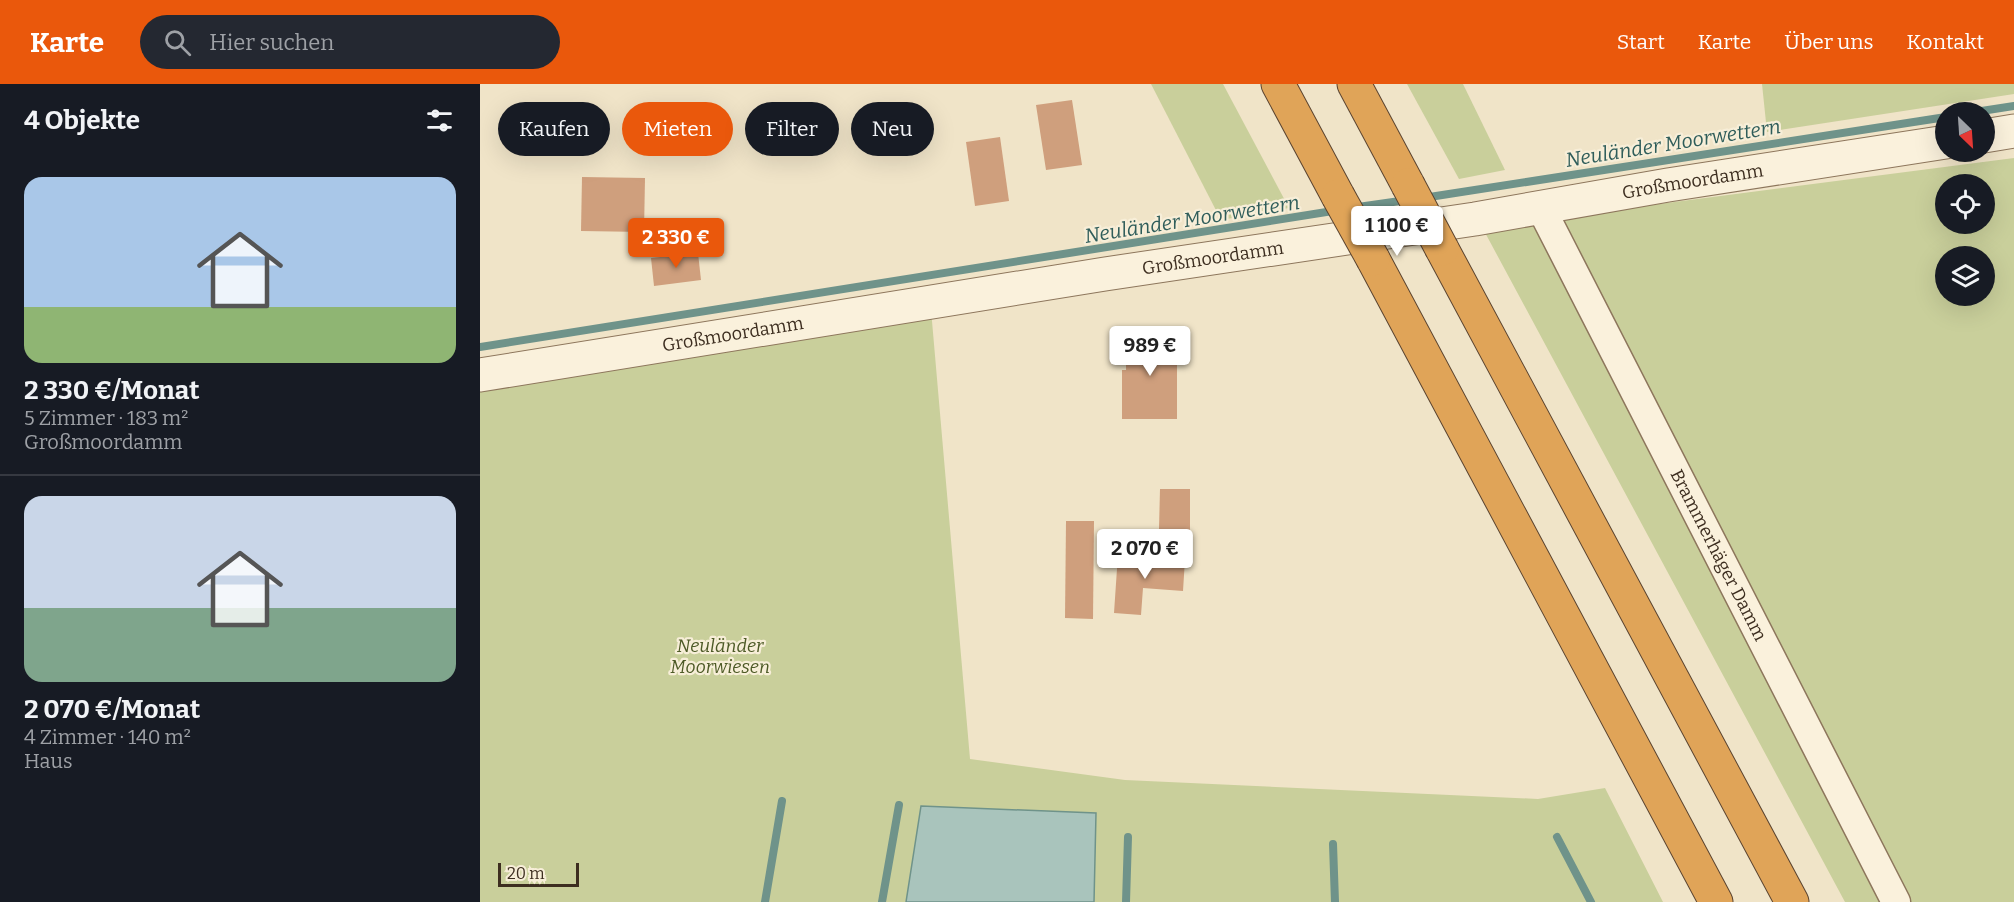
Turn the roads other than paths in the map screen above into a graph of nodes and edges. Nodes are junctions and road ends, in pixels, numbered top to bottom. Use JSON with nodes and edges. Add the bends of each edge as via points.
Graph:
{"nodes":[{"id":1,"x":1278,"y":84,"type":"edge"},
{"id":2,"x":1354,"y":84,"type":"edge"},
{"id":3,"x":2014,"y":131,"type":"edge"},
{"id":4,"x":1995,"y":134,"type":"edge"},
{"id":5,"x":1935,"y":144,"type":"edge"},
{"id":6,"x":1540,"y":208,"type":"junction"},
{"id":7,"x":480,"y":375,"type":"edge"},
{"id":8,"x":1716,"y":902,"type":"edge"},
{"id":9,"x":1792,"y":902,"type":"edge"},
{"id":10,"x":1896,"y":902,"type":"edge"}],
"edges":[{"from":1,"to":8,"type":"highway","bridge":true},
{"from":2,"to":9,"type":"highway","bridge":true},
{"from":3,"to":4,"type":"street"},
{"from":5,"to":6,"type":"street","name":"Großmoordamm"},
{"from":6,"to":7,"type":"street","name":"Großmoordamm"},
{"from":6,"to":10,"type":"street","name":"Brammerhäger Damm"}]}
